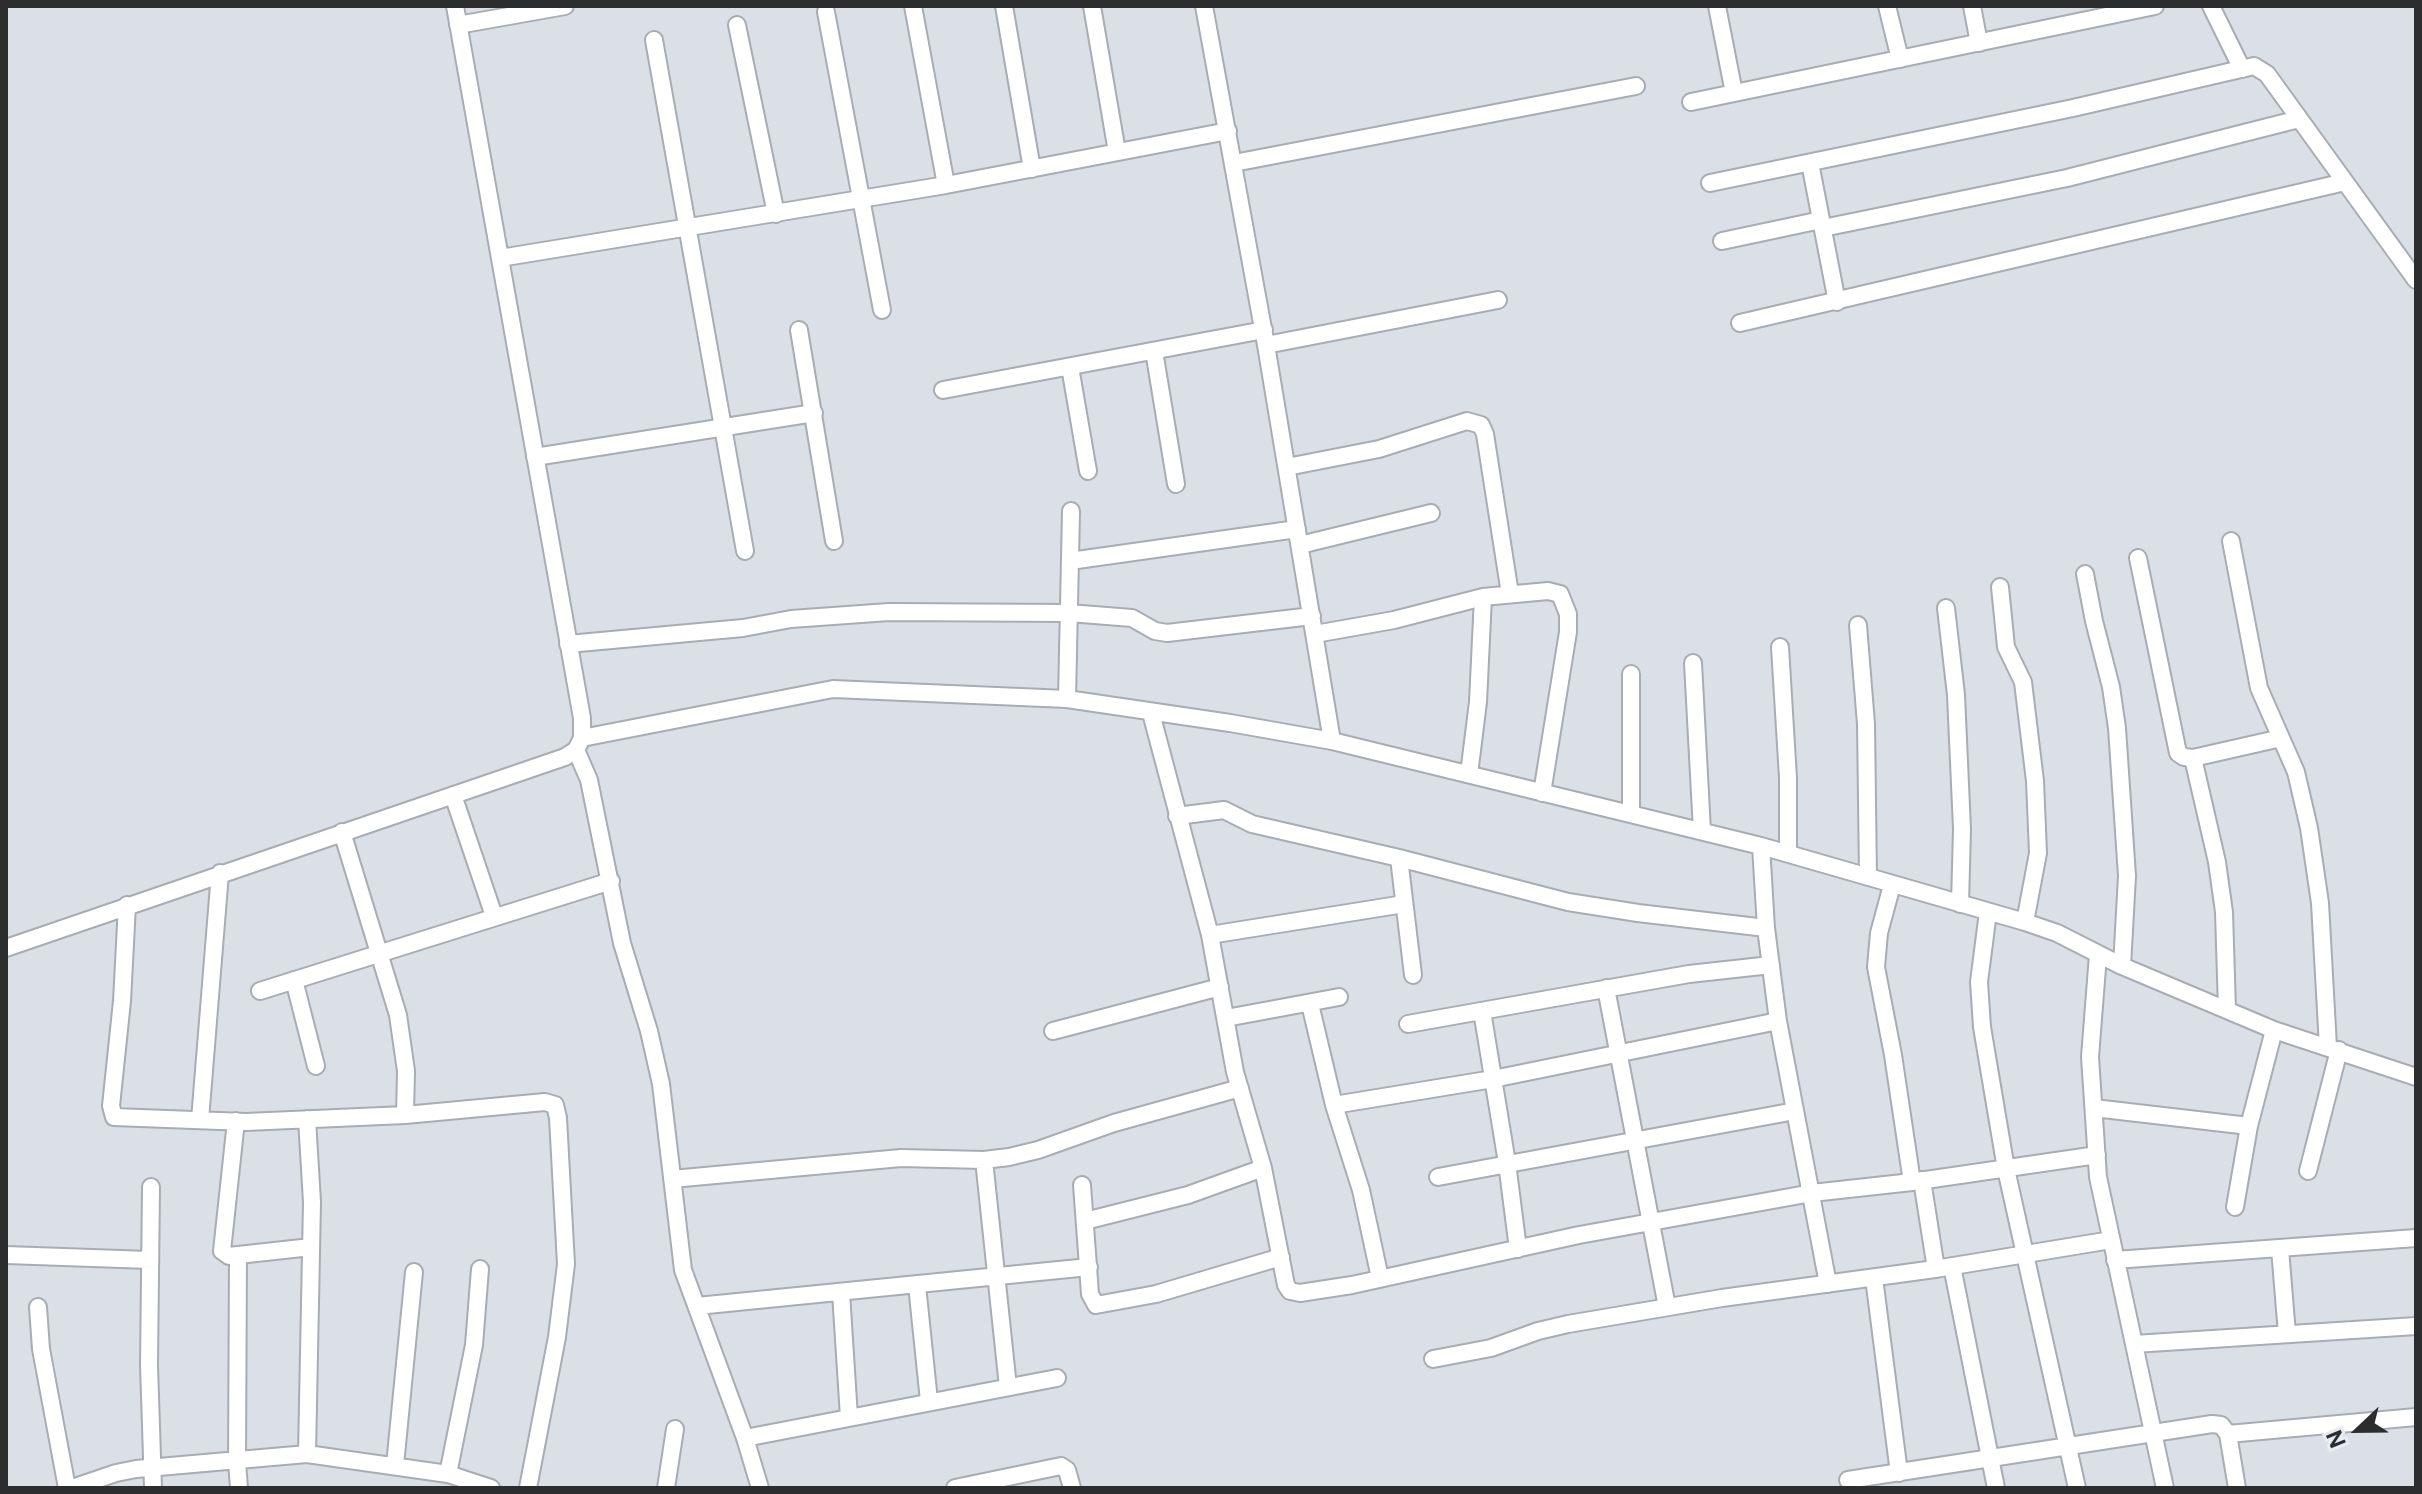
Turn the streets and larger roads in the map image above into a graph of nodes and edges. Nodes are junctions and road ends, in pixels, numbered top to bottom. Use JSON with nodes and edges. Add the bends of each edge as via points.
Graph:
{"nodes":[{"id":1,"x":455,"y":6,"type":"edge"},
{"id":2,"x":565,"y":6,"type":"edge"},
{"id":3,"x":913,"y":6,"type":"edge"},
{"id":4,"x":1004,"y":6,"type":"edge"},
{"id":5,"x":1092,"y":6,"type":"edge"},
{"id":6,"x":1204,"y":6,"type":"edge"},
{"id":7,"x":1717,"y":6,"type":"edge"},
{"id":8,"x":1887,"y":6,"type":"edge"},
{"id":9,"x":1972,"y":6,"type":"edge"},
{"id":10,"x":2155,"y":6,"type":"edge"},
{"id":11,"x":2211,"y":6,"type":"edge"},
{"id":12,"x":826,"y":12,"type":"dead end"},
{"id":13,"x":458,"y":25,"type":"junction"},
{"id":14,"x":737,"y":25,"type":"dead end"},
{"id":15,"x":654,"y":40,"type":"dead end"},
{"id":16,"x":1979,"y":43,"type":"junction"},
{"id":17,"x":1900,"y":59,"type":"junction"},
{"id":18,"x":2242,"y":69,"type":"junction"},
{"id":19,"x":1636,"y":86,"type":"dead end"},
{"id":20,"x":1734,"y":93,"type":"junction"},
{"id":21,"x":1691,"y":102,"type":"dead end"},
{"id":22,"x":2299,"y":119,"type":"junction"},
{"id":23,"x":1228,"y":131,"type":"junction"},
{"id":24,"x":1117,"y":152,"type":"junction"},
{"id":25,"x":1234,"y":163,"type":"junction"},
{"id":26,"x":1810,"y":163,"type":"junction"},
{"id":27,"x":1032,"y":169,"type":"junction"},
{"id":28,"x":2345,"y":182,"type":"junction"},
{"id":29,"x":1710,"y":183,"type":"dead end"},
{"id":30,"x":946,"y":185,"type":"junction"},
{"id":31,"x":861,"y":200,"type":"junction"},
{"id":32,"x":776,"y":214,"type":"junction"},
{"id":33,"x":1822,"y":224,"type":"junction"},
{"id":34,"x":687,"y":229,"type":"junction"},
{"id":35,"x":1722,"y":241,"type":"dead end"},
{"id":36,"x":500,"y":258,"type":"junction"},
{"id":37,"x":2416,"y":280,"type":"edge"},
{"id":38,"x":1498,"y":300,"type":"dead end"},
{"id":39,"x":1837,"y":302,"type":"junction"},
{"id":40,"x":882,"y":310,"type":"dead end"},
{"id":41,"x":1740,"y":323,"type":"dead end"},
{"id":42,"x":799,"y":330,"type":"dead end"},
{"id":43,"x":1265,"y":338,"type":"junction"},
{"id":44,"x":1154,"y":351,"type":"junction"},
{"id":45,"x":1070,"y":367,"type":"junction"},
{"id":46,"x":943,"y":390,"type":"dead end"},
{"id":47,"x":814,"y":413,"type":"junction"},
{"id":48,"x":723,"y":429,"type":"junction"},
{"id":49,"x":535,"y":457,"type":"junction"},
{"id":50,"x":1287,"y":467,"type":"junction"},
{"id":51,"x":1088,"y":471,"type":"dead end"},
{"id":52,"x":1176,"y":484,"type":"dead end"},
{"id":53,"x":1071,"y":511,"type":"dead end"},
{"id":54,"x":1431,"y":513,"type":"dead end"},
{"id":55,"x":1299,"y":537,"type":"junction"},
{"id":56,"x":834,"y":541,"type":"dead end"},
{"id":57,"x":2231,"y":541,"type":"dead end"},
{"id":58,"x":745,"y":551,"type":"dead end"},
{"id":59,"x":2138,"y":558,"type":"dead end"},
{"id":60,"x":1070,"y":561,"type":"junction"},
{"id":61,"x":2085,"y":574,"type":"dead end"},
{"id":62,"x":2000,"y":587,"type":"dead end"},
{"id":63,"x":1510,"y":594,"type":"junction"},
{"id":64,"x":1483,"y":597,"type":"junction"},
{"id":65,"x":1946,"y":608,"type":"dead end"},
{"id":66,"x":1069,"y":613,"type":"junction"},
{"id":67,"x":1312,"y":616,"type":"junction"},
{"id":68,"x":1858,"y":625,"type":"dead end"},
{"id":69,"x":1315,"y":634,"type":"junction"},
{"id":70,"x":568,"y":644,"type":"junction"},
{"id":71,"x":1780,"y":647,"type":"dead end"},
{"id":72,"x":1693,"y":663,"type":"dead end"},
{"id":73,"x":1631,"y":674,"type":"dead end"},
{"id":74,"x":1067,"y":699,"type":"junction"},
{"id":75,"x":1151,"y":713,"type":"junction"},
{"id":76,"x":2281,"y":738,"type":"junction"},
{"id":77,"x":1332,"y":741,"type":"junction"},
{"id":78,"x":579,"y":744,"type":"junction"},
{"id":79,"x":2193,"y":758,"type":"junction"},
{"id":80,"x":1469,"y":774,"type":"junction"},
{"id":81,"x":1542,"y":793,"type":"junction"},
{"id":82,"x":453,"y":795,"type":"junction"},
{"id":83,"x":1631,"y":814,"type":"junction"},
{"id":84,"x":1177,"y":816,"type":"junction"},
{"id":85,"x":1702,"y":831,"type":"junction"},
{"id":86,"x":342,"y":832,"type":"junction"},
{"id":87,"x":1761,"y":846,"type":"junction"},
{"id":88,"x":1788,"y":853,"type":"junction"},
{"id":89,"x":1399,"y":858,"type":"junction"},
{"id":90,"x":220,"y":873,"type":"junction"},
{"id":91,"x":1868,"y":877,"type":"junction"},
{"id":92,"x":611,"y":881,"type":"junction"},
{"id":93,"x":1892,"y":885,"type":"junction"},
{"id":94,"x":1404,"y":904,"type":"junction"},
{"id":95,"x":1960,"y":904,"type":"junction"},
{"id":96,"x":127,"y":905,"type":"junction"},
{"id":97,"x":1988,"y":912,"type":"junction"},
{"id":98,"x":494,"y":916,"type":"junction"},
{"id":99,"x":2025,"y":922,"type":"junction"},
{"id":100,"x":1766,"y":928,"type":"junction"},
{"id":101,"x":1210,"y":935,"type":"junction"},
{"id":102,"x":6,"y":948,"type":"edge"},
{"id":103,"x":379,"y":952,"type":"junction"},
{"id":104,"x":2098,"y":955,"type":"junction"},
{"id":105,"x":1771,"y":965,"type":"junction"},
{"id":106,"x":2122,"y":966,"type":"junction"},
{"id":107,"x":1413,"y":975,"type":"dead end"},
{"id":108,"x":294,"y":980,"type":"junction"},
{"id":109,"x":1220,"y":987,"type":"junction"},
{"id":110,"x":1606,"y":988,"type":"junction"},
{"id":111,"x":260,"y":991,"type":"dead end"},
{"id":112,"x":1339,"y":997,"type":"dead end"},
{"id":113,"x":1310,"y":1004,"type":"junction"},
{"id":114,"x":2227,"y":1010,"type":"junction"},
{"id":115,"x":1482,"y":1011,"type":"junction"},
{"id":116,"x":1226,"y":1018,"type":"junction"},
{"id":117,"x":1778,"y":1021,"type":"junction"},
{"id":118,"x":1408,"y":1024,"type":"dead end"},
{"id":119,"x":2274,"y":1030,"type":"junction"},
{"id":120,"x":1053,"y":1031,"type":"dead end"},
{"id":121,"x":2333,"y":1049,"type":"junction"},
{"id":122,"x":1617,"y":1054,"type":"junction"},
{"id":123,"x":316,"y":1066,"type":"dead end"},
{"id":124,"x":2416,"y":1077,"type":"edge"},
{"id":125,"x":1493,"y":1079,"type":"junction"},
{"id":126,"x":1240,"y":1088,"type":"junction"},
{"id":127,"x":1334,"y":1105,"type":"junction"},
{"id":128,"x":2094,"y":1108,"type":"junction"},
{"id":129,"x":1795,"y":1111,"type":"junction"},
{"id":130,"x":405,"y":1115,"type":"junction"},
{"id":131,"x":307,"y":1119,"type":"junction"},
{"id":132,"x":200,"y":1120,"type":"junction"},
{"id":133,"x":236,"y":1121,"type":"junction"},
{"id":134,"x":2249,"y":1126,"type":"junction"},
{"id":135,"x":1634,"y":1141,"type":"junction"},
{"id":136,"x":2097,"y":1155,"type":"junction"},
{"id":137,"x":984,"y":1160,"type":"junction"},
{"id":138,"x":1507,"y":1163,"type":"junction"},
{"id":139,"x":1263,"y":1168,"type":"junction"},
{"id":140,"x":2006,"y":1169,"type":"junction"},
{"id":141,"x":2308,"y":1171,"type":"dead end"},
{"id":142,"x":1438,"y":1177,"type":"dead end"},
{"id":143,"x":672,"y":1179,"type":"junction"},
{"id":144,"x":1917,"y":1181,"type":"junction"},
{"id":145,"x":1082,"y":1185,"type":"dead end"},
{"id":146,"x":151,"y":1187,"type":"dead end"},
{"id":147,"x":1812,"y":1193,"type":"junction"},
{"id":148,"x":2235,"y":1207,"type":"dead end"},
{"id":149,"x":1085,"y":1221,"type":"junction"},
{"id":150,"x":1650,"y":1223,"type":"junction"},
{"id":151,"x":2416,"y":1238,"type":"edge"},
{"id":152,"x":2111,"y":1240,"type":"junction"},
{"id":153,"x":311,"y":1247,"type":"junction"},
{"id":154,"x":1518,"y":1249,"type":"junction"},
{"id":155,"x":2280,"y":1249,"type":"junction"},
{"id":156,"x":2027,"y":1254,"type":"junction"},
{"id":157,"x":6,"y":1255,"type":"edge"},
{"id":158,"x":238,"y":1256,"type":"junction"},
{"id":159,"x":1281,"y":1257,"type":"junction"},
{"id":160,"x":149,"y":1260,"type":"junction"},
{"id":161,"x":2115,"y":1260,"type":"junction"},
{"id":162,"x":1089,"y":1267,"type":"junction"},
{"id":163,"x":1944,"y":1267,"type":"junction"},
{"id":164,"x":480,"y":1269,"type":"dead end"},
{"id":165,"x":414,"y":1272,"type":"dead end"},
{"id":166,"x":996,"y":1277,"type":"junction"},
{"id":167,"x":1380,"y":1278,"type":"junction"},
{"id":168,"x":1874,"y":1278,"type":"junction"},
{"id":169,"x":1828,"y":1284,"type":"junction"},
{"id":170,"x":917,"y":1285,"type":"junction"},
{"id":171,"x":841,"y":1293,"type":"junction"},
{"id":172,"x":697,"y":1306,"type":"junction"},
{"id":173,"x":38,"y":1307,"type":"dead end"},
{"id":174,"x":1667,"y":1307,"type":"junction"},
{"id":175,"x":2416,"y":1326,"type":"edge"},
{"id":176,"x":2287,"y":1334,"type":"junction"},
{"id":177,"x":2134,"y":1344,"type":"junction"},
{"id":178,"x":1433,"y":1359,"type":"dead end"},
{"id":179,"x":1057,"y":1378,"type":"dead end"},
{"id":180,"x":1008,"y":1387,"type":"junction"},
{"id":181,"x":929,"y":1401,"type":"junction"},
{"id":182,"x":849,"y":1417,"type":"junction"},
{"id":183,"x":2416,"y":1417,"type":"edge"},
{"id":184,"x":675,"y":1429,"type":"dead end"},
{"id":185,"x":2151,"y":1432,"type":"junction"},
{"id":186,"x":2228,"y":1434,"type":"junction"},
{"id":187,"x":745,"y":1438,"type":"junction"},
{"id":188,"x":2068,"y":1445,"type":"junction"},
{"id":189,"x":307,"y":1454,"type":"junction"},
{"id":190,"x":1990,"y":1458,"type":"junction"},
{"id":191,"x":237,"y":1462,"type":"junction"},
{"id":192,"x":395,"y":1465,"type":"junction"},
{"id":193,"x":152,"y":1468,"type":"junction"},
{"id":194,"x":448,"y":1474,"type":"junction"},
{"id":195,"x":1908,"y":1477,"type":"edge"},
{"id":196,"x":1848,"y":1480,"type":"dead end"},
{"id":197,"x":1011,"y":1482,"type":"edge"},
{"id":198,"x":70,"y":1488,"type":"edge"},
{"id":199,"x":153,"y":1488,"type":"edge"},
{"id":200,"x":239,"y":1488,"type":"edge"},
{"id":201,"x":491,"y":1488,"type":"edge"},
{"id":202,"x":528,"y":1488,"type":"edge"},
{"id":203,"x":666,"y":1488,"type":"edge"},
{"id":204,"x":760,"y":1488,"type":"edge"},
{"id":205,"x":955,"y":1488,"type":"edge"},
{"id":206,"x":1072,"y":1488,"type":"edge"},
{"id":207,"x":1996,"y":1488,"type":"edge"},
{"id":208,"x":2077,"y":1488,"type":"edge"},
{"id":209,"x":2165,"y":1488,"type":"edge"},
{"id":210,"x":2237,"y":1488,"type":"edge"}],
"edges":[{"from":1,"to":13,"type":"street"},
{"from":2,"to":13,"type":"street"},
{"from":3,"to":30,"type":"street"},
{"from":4,"to":27,"type":"street"},
{"from":5,"to":24,"type":"street"},
{"from":6,"to":23,"type":"street"},
{"from":7,"to":20,"type":"street"},
{"from":8,"to":17,"type":"street"},
{"from":9,"to":16,"type":"street"},
{"from":10,"to":16,"type":"street"},
{"from":11,"to":18,"type":"street"},
{"from":12,"to":31,"type":"street"},
{"from":13,"to":36,"type":"street"},
{"from":14,"to":32,"type":"street"},
{"from":15,"to":34,"type":"street"},
{"from":16,"to":17,"type":"street"},
{"from":17,"to":20,"type":"street"},
{"from":18,"to":22,"type":"street","via":[[2260,69]]},
{"from":18,"to":26,"type":"street"},
{"from":19,"to":25,"type":"street"},
{"from":20,"to":21,"type":"street"},
{"from":22,"to":28,"type":"street"},
{"from":22,"to":33,"type":"street","via":[[2067,178]]},
{"from":23,"to":24,"type":"street"},
{"from":23,"to":25,"type":"street"},
{"from":24,"to":27,"type":"street"},
{"from":25,"to":43,"type":"street"},
{"from":26,"to":29,"type":"street"},
{"from":26,"to":33,"type":"street"},
{"from":27,"to":30,"type":"street"},
{"from":28,"to":37,"type":"street"},
{"from":28,"to":39,"type":"street"},
{"from":30,"to":31,"type":"street"},
{"from":31,"to":32,"type":"street"},
{"from":31,"to":40,"type":"street"},
{"from":32,"to":34,"type":"street"},
{"from":33,"to":35,"type":"street"},
{"from":33,"to":39,"type":"street"},
{"from":34,"to":36,"type":"street"},
{"from":34,"to":48,"type":"street"},
{"from":36,"to":49,"type":"street"},
{"from":38,"to":43,"type":"street"},
{"from":39,"to":41,"type":"street"},
{"from":42,"to":47,"type":"street"},
{"from":43,"to":44,"type":"street"},
{"from":43,"to":50,"type":"street"},
{"from":44,"to":45,"type":"street"},
{"from":44,"to":52,"type":"street"},
{"from":45,"to":46,"type":"street"},
{"from":45,"to":51,"type":"street"},
{"from":47,"to":48,"type":"street"},
{"from":47,"to":56,"type":"street"},
{"from":48,"to":49,"type":"street"},
{"from":48,"to":58,"type":"street"},
{"from":49,"to":70,"type":"street"},
{"from":50,"to":55,"type":"street"},
{"from":50,"to":63,"type":"street","via":[[1379,449],[1467,421],[1481,425]]},
{"from":53,"to":60,"type":"street"},
{"from":54,"to":55,"type":"street"},
{"from":55,"to":60,"type":"street"},
{"from":55,"to":67,"type":"street"},
{"from":57,"to":76,"type":"street","via":[[2252,662]]},
{"from":59,"to":79,"type":"street","via":[[2175,746],[2184,757]]},
{"from":60,"to":66,"type":"street"},
{"from":61,"to":106,"type":"street","via":[[2117,728],[2127,876]]},
{"from":62,"to":99,"type":"street","via":[[2006,647],[2023,682],[2035,781],[2038,853]]},
{"from":63,"to":64,"type":"street"},
{"from":63,"to":81,"type":"street","via":[[1560,594],[1568,614]]},
{"from":64,"to":69,"type":"street"},
{"from":64,"to":80,"type":"street"},
{"from":65,"to":95,"type":"street","via":[[1956,695]]},
{"from":66,"to":67,"type":"street","via":[[1132,618],[1167,633]]},
{"from":66,"to":70,"type":"street","via":[[858,613]]},
{"from":66,"to":74,"type":"street"},
{"from":67,"to":69,"type":"street"},
{"from":68,"to":91,"type":"street","via":[[1866,724]]},
{"from":69,"to":77,"type":"street"},
{"from":70,"to":78,"type":"street","via":[[582,718]]},
{"from":71,"to":88,"type":"street"},
{"from":72,"to":85,"type":"street"},
{"from":73,"to":83,"type":"street"},
{"from":74,"to":75,"type":"street"},
{"from":74,"to":78,"type":"street","via":[[833,689]]},
{"from":75,"to":77,"type":"street"},
{"from":75,"to":84,"type":"street"},
{"from":76,"to":79,"type":"street"},
{"from":76,"to":121,"type":"street","via":[[2296,772],[2311,843]]},
{"from":77,"to":80,"type":"street"},
{"from":78,"to":82,"type":"street","via":[[565,757]]},
{"from":78,"to":92,"type":"street"},
{"from":79,"to":114,"type":"street","via":[[2223,900]]},
{"from":80,"to":81,"type":"street"},
{"from":81,"to":83,"type":"street"},
{"from":82,"to":86,"type":"street"},
{"from":82,"to":98,"type":"street"},
{"from":83,"to":85,"type":"street"},
{"from":84,"to":89,"type":"street","via":[[1224,810],[1252,824]]},
{"from":84,"to":101,"type":"street"},
{"from":85,"to":87,"type":"street"},
{"from":86,"to":90,"type":"street"},
{"from":86,"to":103,"type":"street"},
{"from":87,"to":88,"type":"street"},
{"from":87,"to":100,"type":"street"},
{"from":88,"to":91,"type":"street"},
{"from":89,"to":94,"type":"street"},
{"from":89,"to":100,"type":"street","via":[[1568,902]]},
{"from":90,"to":96,"type":"street"},
{"from":90,"to":132,"type":"street"},
{"from":91,"to":93,"type":"street"},
{"from":92,"to":98,"type":"street"},
{"from":92,"to":143,"type":"street","via":[[622,943],[661,1084]]},
{"from":93,"to":95,"type":"street"},
{"from":93,"to":144,"type":"street","via":[[1876,967]]},
{"from":94,"to":101,"type":"street"},
{"from":94,"to":107,"type":"street"},
{"from":95,"to":97,"type":"street"},
{"from":96,"to":102,"type":"street"},
{"from":96,"to":132,"type":"street","via":[[112,1112],[119,1119]]},
{"from":97,"to":99,"type":"street"},
{"from":97,"to":140,"type":"street","via":[[1978,1000]]},
{"from":98,"to":103,"type":"street"},
{"from":99,"to":104,"type":"street"},
{"from":100,"to":105,"type":"street"},
{"from":101,"to":109,"type":"street"},
{"from":103,"to":108,"type":"street"},
{"from":103,"to":130,"type":"street","via":[[404,1047]]},
{"from":104,"to":106,"type":"street"},
{"from":104,"to":128,"type":"street","via":[[2090,1057]]},
{"from":105,"to":110,"type":"street"},
{"from":105,"to":117,"type":"street"},
{"from":106,"to":114,"type":"street"},
{"from":108,"to":111,"type":"street"},
{"from":108,"to":123,"type":"street"},
{"from":109,"to":116,"type":"street"},
{"from":109,"to":120,"type":"street"},
{"from":110,"to":115,"type":"street"},
{"from":110,"to":122,"type":"street"},
{"from":112,"to":113,"type":"street"},
{"from":113,"to":116,"type":"street"},
{"from":113,"to":127,"type":"street"},
{"from":114,"to":119,"type":"street"},
{"from":115,"to":118,"type":"street"},
{"from":115,"to":125,"type":"street"},
{"from":116,"to":126,"type":"street"},
{"from":117,"to":122,"type":"street"},
{"from":117,"to":129,"type":"street"},
{"from":119,"to":121,"type":"street"},
{"from":119,"to":134,"type":"street"},
{"from":121,"to":124,"type":"street"},
{"from":121,"to":141,"type":"street"},
{"from":122,"to":125,"type":"street"},
{"from":122,"to":135,"type":"street"},
{"from":125,"to":127,"type":"street"},
{"from":125,"to":138,"type":"street"},
{"from":126,"to":137,"type":"street","via":[[1038,1150]]},
{"from":126,"to":139,"type":"street"},
{"from":127,"to":167,"type":"street","via":[[1361,1190]]},
{"from":128,"to":134,"type":"street"},
{"from":128,"to":136,"type":"street"},
{"from":129,"to":135,"type":"street"},
{"from":129,"to":147,"type":"street"},
{"from":130,"to":131,"type":"street"},
{"from":130,"to":202,"type":"street","via":[[545,1102],[557,1110],[566,1264]]},
{"from":131,"to":133,"type":"street"},
{"from":131,"to":153,"type":"street"},
{"from":132,"to":133,"type":"street"},
{"from":133,"to":158,"type":"street","via":[[221,1245],[225,1255]]},
{"from":134,"to":148,"type":"street"},
{"from":135,"to":138,"type":"street"},
{"from":135,"to":150,"type":"street"},
{"from":136,"to":140,"type":"street"},
{"from":136,"to":152,"type":"street"},
{"from":137,"to":143,"type":"street","via":[[901,1158]]},
{"from":137,"to":166,"type":"street"},
{"from":138,"to":142,"type":"street"},
{"from":138,"to":154,"type":"street"},
{"from":139,"to":149,"type":"street","via":[[1188,1195]]},
{"from":139,"to":159,"type":"street"},
{"from":140,"to":144,"type":"street"},
{"from":140,"to":156,"type":"street"},
{"from":143,"to":172,"type":"street","via":[[683,1270]]},
{"from":144,"to":147,"type":"street"},
{"from":144,"to":163,"type":"street"},
{"from":145,"to":149,"type":"street"},
{"from":146,"to":160,"type":"street"},
{"from":147,"to":150,"type":"street"},
{"from":147,"to":169,"type":"street"},
{"from":149,"to":162,"type":"street"},
{"from":150,"to":154,"type":"street"},
{"from":150,"to":174,"type":"street"},
{"from":151,"to":155,"type":"street"},
{"from":152,"to":156,"type":"street"},
{"from":152,"to":161,"type":"street"},
{"from":153,"to":158,"type":"street"},
{"from":153,"to":189,"type":"street"},
{"from":154,"to":167,"type":"street"},
{"from":155,"to":161,"type":"street"},
{"from":155,"to":176,"type":"street"},
{"from":156,"to":163,"type":"street"},
{"from":156,"to":188,"type":"street"},
{"from":157,"to":160,"type":"street"},
{"from":158,"to":191,"type":"street"},
{"from":159,"to":162,"type":"street","via":[[1103,1306],[1092,1301]]},
{"from":159,"to":167,"type":"street","via":[[1286,1285],[1294,1293]]},
{"from":160,"to":193,"type":"street"},
{"from":161,"to":177,"type":"street"},
{"from":162,"to":166,"type":"street"},
{"from":163,"to":168,"type":"street"},
{"from":163,"to":190,"type":"street"},
{"from":164,"to":194,"type":"street","via":[[474,1345]]},
{"from":165,"to":192,"type":"street"},
{"from":166,"to":170,"type":"street"},
{"from":166,"to":180,"type":"street"},
{"from":168,"to":169,"type":"street"},
{"from":168,"to":195,"type":"street"},
{"from":169,"to":174,"type":"street"},
{"from":170,"to":171,"type":"street"},
{"from":170,"to":181,"type":"street"},
{"from":171,"to":172,"type":"street"},
{"from":171,"to":182,"type":"street"},
{"from":172,"to":187,"type":"street"},
{"from":173,"to":198,"type":"street","via":[[41,1349]]},
{"from":174,"to":178,"type":"street","via":[[1568,1324]]},
{"from":175,"to":176,"type":"street"},
{"from":176,"to":177,"type":"street"},
{"from":177,"to":185,"type":"street"},
{"from":179,"to":180,"type":"street"},
{"from":180,"to":181,"type":"street"},
{"from":181,"to":182,"type":"street"},
{"from":182,"to":187,"type":"street"},
{"from":183,"to":186,"type":"street"},
{"from":184,"to":203,"type":"street"},
{"from":185,"to":186,"type":"street","via":[[2212,1424]]},
{"from":185,"to":188,"type":"street"},
{"from":185,"to":209,"type":"street"},
{"from":186,"to":210,"type":"street"},
{"from":187,"to":204,"type":"street"},
{"from":188,"to":190,"type":"street"},
{"from":188,"to":208,"type":"street"},
{"from":189,"to":191,"type":"street"},
{"from":189,"to":192,"type":"street"},
{"from":190,"to":195,"type":"street"},
{"from":190,"to":207,"type":"street"},
{"from":191,"to":193,"type":"street"},
{"from":191,"to":200,"type":"street"},
{"from":192,"to":194,"type":"street"},
{"from":193,"to":198,"type":"street"},
{"from":193,"to":199,"type":"street"},
{"from":194,"to":201,"type":"street"},
{"from":195,"to":196,"type":"street"},
{"from":197,"to":205,"type":"street"},
{"from":197,"to":206,"type":"street","via":[[1061,1466]]}]}
